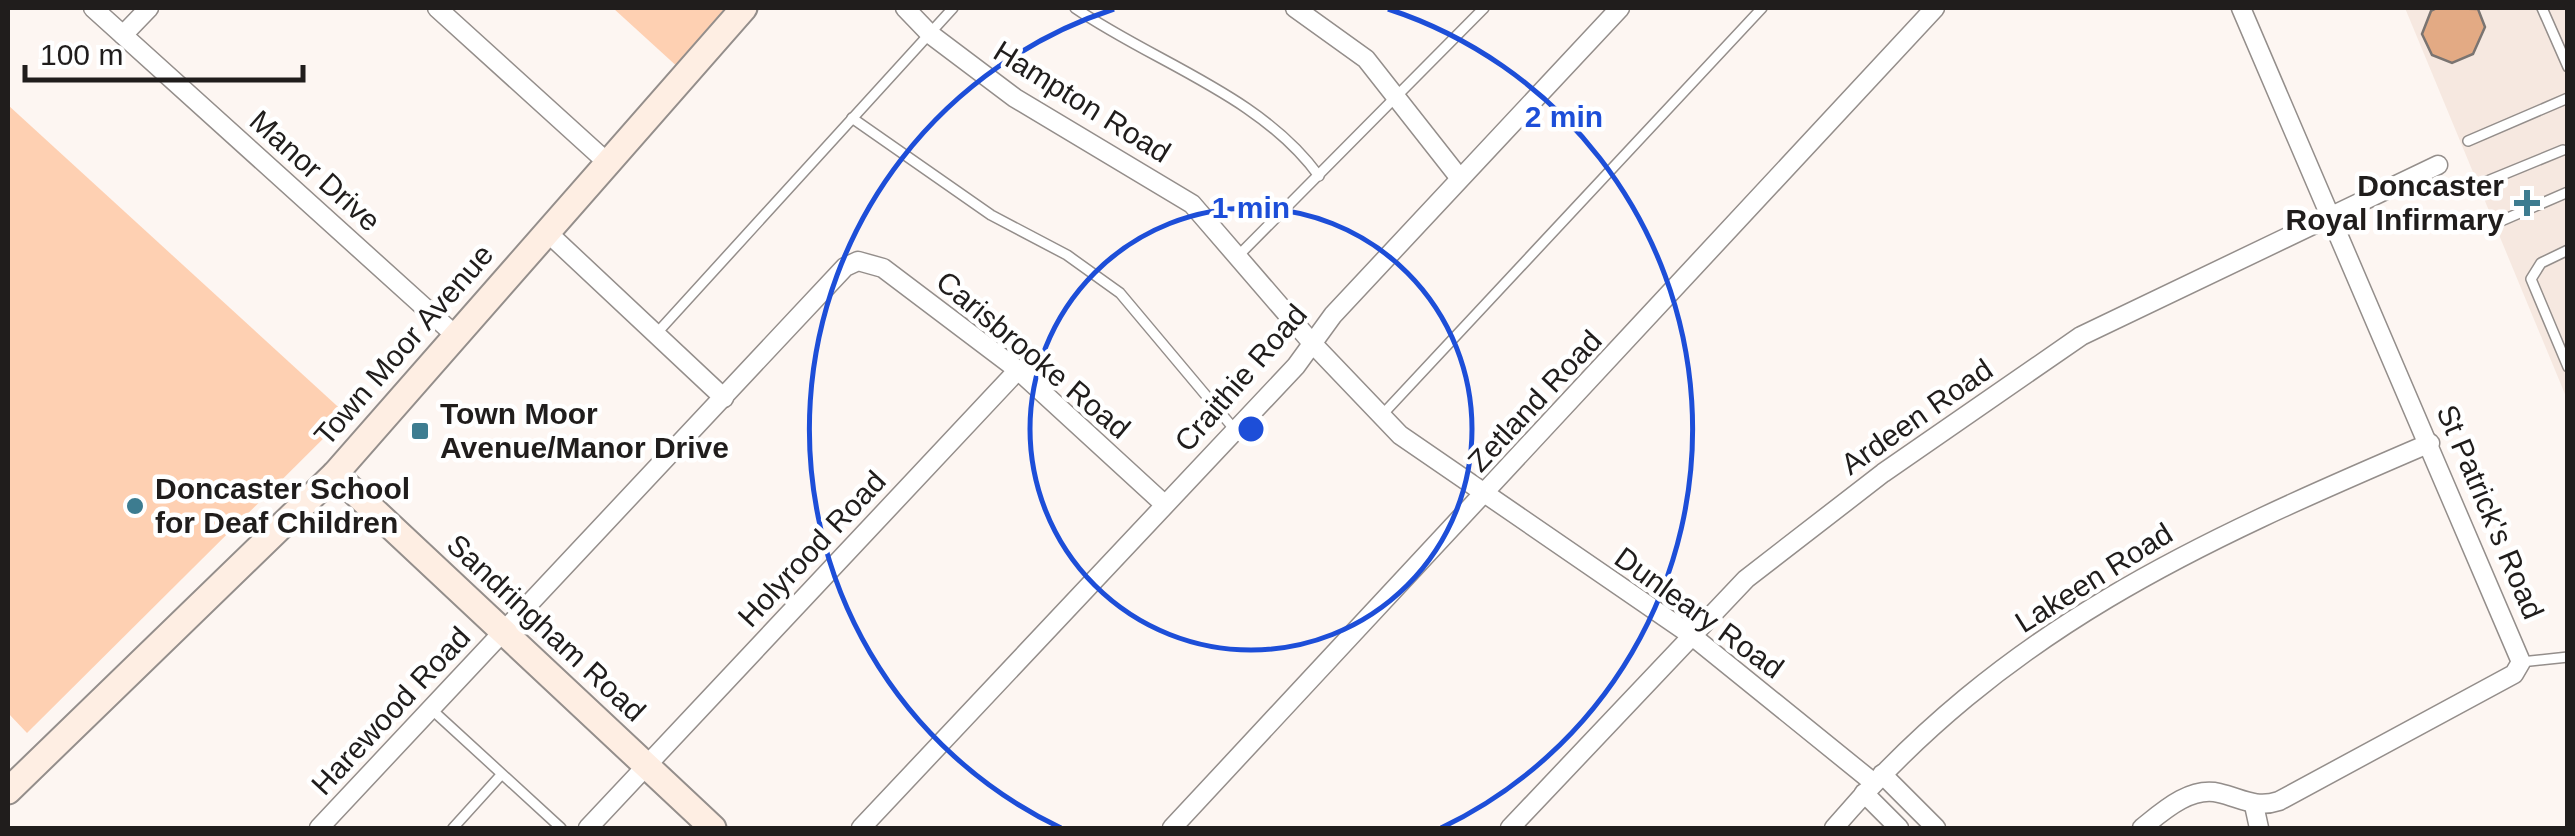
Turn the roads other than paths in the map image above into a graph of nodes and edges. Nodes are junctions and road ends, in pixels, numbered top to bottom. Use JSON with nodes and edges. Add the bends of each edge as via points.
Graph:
{"nodes":[{"id":1,"x":93,"y":8,"type":"edge"},
{"id":2,"x":148,"y":8,"type":"edge"},
{"id":3,"x":436,"y":8,"type":"edge"},
{"id":4,"x":744,"y":8,"type":"edge"},
{"id":5,"x":905,"y":8,"type":"edge"},
{"id":6,"x":953,"y":8,"type":"edge"},
{"id":7,"x":1075,"y":8,"type":"edge"},
{"id":8,"x":1295,"y":8,"type":"edge"},
{"id":9,"x":1462,"y":8,"type":"edge"},
{"id":10,"x":1484,"y":8,"type":"edge"},
{"id":11,"x":1762,"y":8,"type":"edge"},
{"id":12,"x":2241,"y":8,"type":"edge"},
{"id":13,"x":2542,"y":8,"type":"edge"},
{"id":14,"x":1613,"y":10,"type":"edge"},
{"id":15,"x":1926,"y":11,"type":"edge"},
{"id":16,"x":1473,"y":19,"type":"junction"},
{"id":17,"x":930,"y":34,"type":"junction"},
{"id":18,"x":123,"y":35,"type":"junction"},
{"id":19,"x":2568,"y":36,"type":"edge"},
{"id":20,"x":2557,"y":41,"type":"junction"},
{"id":21,"x":2568,"y":66,"type":"edge"},
{"id":22,"x":1397,"y":98,"type":"junction"},
{"id":23,"x":2568,"y":98,"type":"edge"},
{"id":24,"x":852,"y":118,"type":"junction"},
{"id":25,"x":2468,"y":141,"type":"dead end"},
{"id":26,"x":2562,"y":150,"type":"dead end"},
{"id":27,"x":609,"y":164,"type":"junction"},
{"id":28,"x":2438,"y":166,"type":"dead end"},
{"id":29,"x":1319,"y":176,"type":"junction"},
{"id":30,"x":1458,"y":176,"type":"junction"},
{"id":31,"x":2485,"y":182,"type":"dead end"},
{"id":32,"x":2568,"y":192,"type":"edge"},
{"id":33,"x":2331,"y":212,"type":"junction"},
{"id":34,"x":2502,"y":221,"type":"dead end"},
{"id":35,"x":547,"y":232,"type":"junction"},
{"id":36,"x":2568,"y":250,"type":"edge"},
{"id":37,"x":1239,"y":255,"type":"junction"},
{"id":38,"x":858,"y":261,"type":"joint"},
{"id":39,"x":656,"y":334,"type":"junction"},
{"id":40,"x":455,"y":335,"type":"junction"},
{"id":41,"x":1312,"y":343,"type":"junction"},
{"id":42,"x":2568,"y":367,"type":"edge"},
{"id":43,"x":1018,"y":370,"type":"junction"},
{"id":44,"x":724,"y":398,"type":"junction"},
{"id":45,"x":1381,"y":416,"type":"junction"},
{"id":46,"x":1235,"y":430,"type":"junction"},
{"id":47,"x":2430,"y":443,"type":"junction"},
{"id":48,"x":335,"y":474,"type":"junction"},
{"id":49,"x":1484,"y":496,"type":"junction"},
{"id":50,"x":1164,"y":504,"type":"junction"},
{"id":51,"x":503,"y":631,"type":"junction"},
{"id":52,"x":1691,"y":635,"type":"junction"},
{"id":53,"x":2568,"y":657,"type":"edge"},
{"id":54,"x":2521,"y":662,"type":"junction"},
{"id":55,"x":430,"y":708,"type":"junction"},
{"id":56,"x":646,"y":766,"type":"junction"},
{"id":57,"x":502,"y":775,"type":"junction"},
{"id":58,"x":1874,"y":784,"type":"junction"},
{"id":59,"x":8,"y":791,"type":"edge"},
{"id":60,"x":2254,"y":805,"type":"junction"},
{"id":61,"x":318,"y":828,"type":"edge"},
{"id":62,"x":453,"y":828,"type":"edge"},
{"id":63,"x":561,"y":828,"type":"edge"},
{"id":64,"x":588,"y":828,"type":"edge"},
{"id":65,"x":713,"y":828,"type":"edge"},
{"id":66,"x":861,"y":828,"type":"edge"},
{"id":67,"x":1172,"y":828,"type":"edge"},
{"id":68,"x":1510,"y":828,"type":"edge"},
{"id":69,"x":1834,"y":828,"type":"edge"},
{"id":70,"x":1899,"y":828,"type":"edge"},
{"id":71,"x":1936,"y":828,"type":"edge"},
{"id":72,"x":2142,"y":828,"type":"edge"},
{"id":73,"x":2259,"y":828,"type":"edge"}],
"edges":[{"from":1,"to":18,"type":"street","name":"Manor Drive"},
{"from":2,"to":18,"type":"street"},
{"from":3,"to":27,"type":"street"},
{"from":4,"to":27,"type":"street","name":"Town Moor Avenue"},
{"from":5,"to":17,"type":"street","name":"Hampton Road"},
{"from":6,"to":17,"type":"lane"},
{"from":7,"to":29,"type":"lane","via":[[1253,114],[1292,142]]},
{"from":8,"to":22,"type":"street","via":[[1366,59]]},
{"from":9,"to":16,"type":"lane"},
{"from":10,"to":16,"type":"lane"},
{"from":11,"to":45,"type":"lane"},
{"from":12,"to":33,"type":"street","name":"St Patrick's Road"},
{"from":13,"to":20,"type":"lane"},
{"from":14,"to":30,"type":"street","name":"Craithie Road"},
{"from":15,"to":49,"type":"street","name":"Zetland Road"},
{"from":16,"to":22,"type":"lane"},
{"from":17,"to":24,"type":"lane"},
{"from":17,"to":37,"type":"street","name":"Hampton Road","via":[[1015,98],[1192,204]]},
{"from":18,"to":40,"type":"street","name":"Manor Drive"},
{"from":19,"to":20,"type":"lane"},
{"from":20,"to":21,"type":"lane"},
{"from":22,"to":29,"type":"lane"},
{"from":22,"to":30,"type":"street"},
{"from":23,"to":25,"type":"lane"},
{"from":24,"to":39,"type":"lane"},
{"from":24,"to":46,"type":"lane","via":[[975,205],[1120,294]]},
{"from":26,"to":31,"type":"lane"},
{"from":27,"to":35,"type":"street","name":"Town Moor Avenue"},
{"from":28,"to":33,"type":"street","name":"Ardeen Road"},
{"from":29,"to":37,"type":"lane"},
{"from":30,"to":41,"type":"street","name":"Craithie Road"},
{"from":32,"to":34,"type":"lane"},
{"from":33,"to":47,"type":"street","name":"St Patrick's Road"},
{"from":33,"to":52,"type":"street","name":"Ardeen Road","via":[[2081,336],[1799,535]]},
{"from":35,"to":39,"type":"street"},
{"from":35,"to":40,"type":"street","name":"Town Moor Avenue"},
{"from":36,"to":42,"type":"lane","via":[[2540,263],[2531,279]]},
{"from":37,"to":41,"type":"street","name":"Hampton Road"},
{"from":38,"to":43,"type":"street","name":"Carisbrooke Road","via":[[884,268]]},
{"from":38,"to":44,"type":"street","name":"Harewood Road","via":[[845,266]]},
{"from":39,"to":44,"type":"street"},
{"from":40,"to":48,"type":"street","name":"Town Moor Avenue"},
{"from":41,"to":45,"type":"street","name":"Hampton Road"},
{"from":41,"to":46,"type":"street","name":"Craithie Road"},
{"from":43,"to":50,"type":"street","name":"Carisbrooke Road"},
{"from":43,"to":56,"type":"street","name":"Holyrood Road"},
{"from":44,"to":51,"type":"street","name":"Harewood Road"},
{"from":45,"to":49,"type":"street","name":"Hampton Road"},
{"from":46,"to":50,"type":"street","name":"Craithie Road"},
{"from":47,"to":54,"type":"street","name":"St Patrick's Road"},
{"from":47,"to":58,"type":"street","name":"Lakeen Road","via":[[2213,538],[2114,591],[1962,700]]},
{"from":48,"to":51,"type":"street","name":"Sandringham Road"},
{"from":48,"to":59,"type":"street","name":"Town Moor Avenue"},
{"from":49,"to":52,"type":"street","name":"Dunleary Road"},
{"from":49,"to":67,"type":"street","name":"Zetland Road"},
{"from":50,"to":66,"type":"street","name":"Craithie Road"},
{"from":51,"to":55,"type":"street","name":"Harewood Road"},
{"from":51,"to":56,"type":"street","name":"Sandringham Road"},
{"from":52,"to":58,"type":"street","name":"Dunleary Road"},
{"from":52,"to":68,"type":"street","name":"Ardeen Road"},
{"from":53,"to":54,"type":"lane"},
{"from":54,"to":60,"type":"street","name":"St Patrick's Road","via":[[2514,674],[2279,801]]},
{"from":55,"to":57,"type":"lane"},
{"from":55,"to":61,"type":"street","name":"Harewood Road"},
{"from":56,"to":64,"type":"street","name":"Holyrood Road"},
{"from":56,"to":65,"type":"street","name":"Sandringham Road"},
{"from":57,"to":62,"type":"lane"},
{"from":57,"to":63,"type":"lane"},
{"from":58,"to":69,"type":"street","name":"Lakeen Road"},
{"from":58,"to":70,"type":"street","name":"Dunleary Road"},
{"from":58,"to":71,"type":"street","name":"Dunleary Road"},
{"from":60,"to":72,"type":"street","via":[[2220,793],[2196,794]]},
{"from":60,"to":73,"type":"street"}]}
